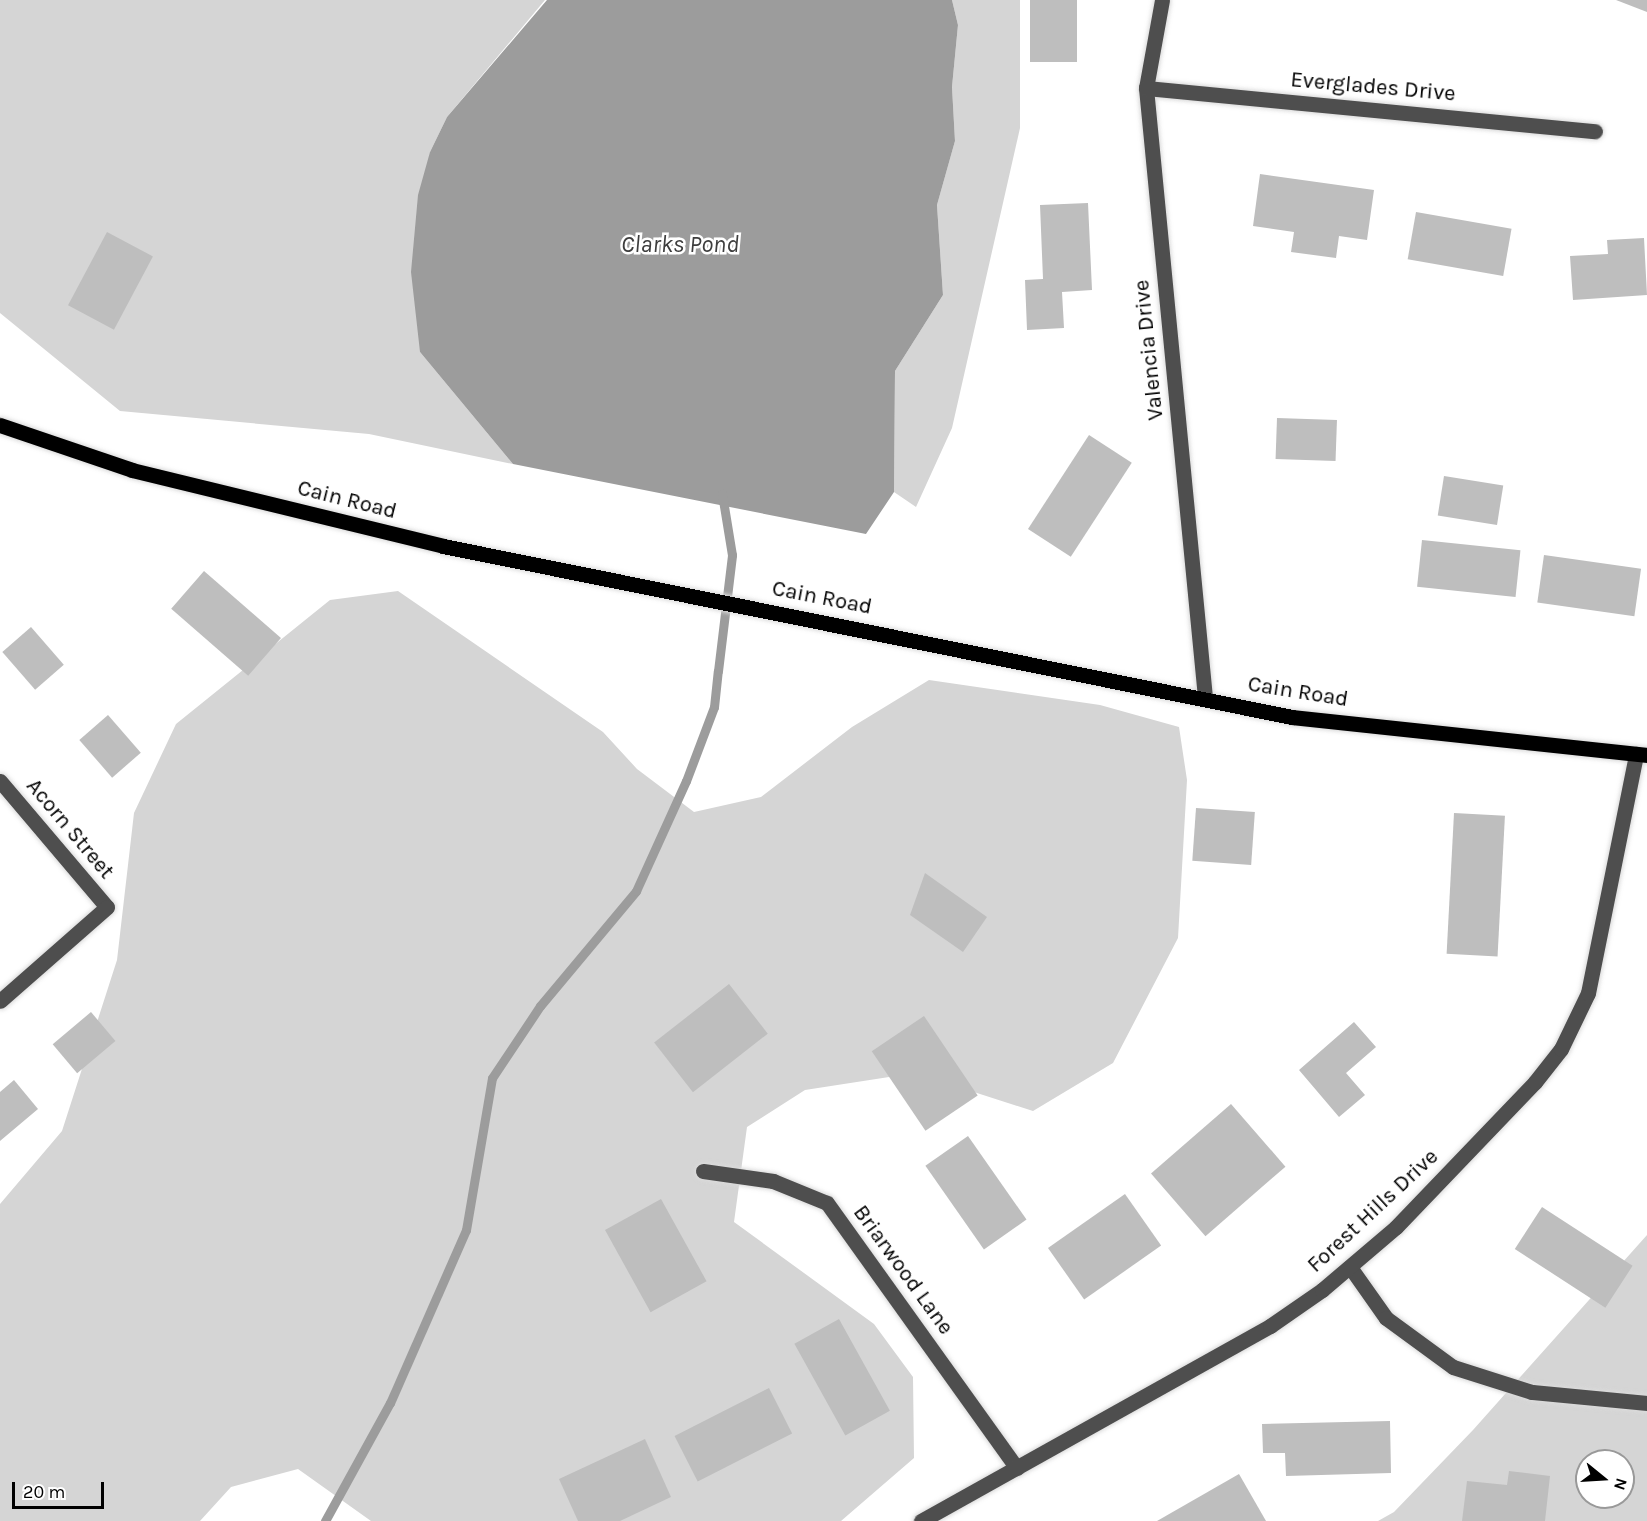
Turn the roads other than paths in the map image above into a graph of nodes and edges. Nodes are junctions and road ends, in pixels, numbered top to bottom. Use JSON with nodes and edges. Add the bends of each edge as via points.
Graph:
{"nodes":[{"id":1,"x":1162,"y":0,"type":"edge"},
{"id":2,"x":1146,"y":88,"type":"junction"},
{"id":3,"x":1595,"y":130,"type":"dead end"},
{"id":4,"x":0,"y":425,"type":"edge"},
{"id":5,"x":1205,"y":697,"type":"junction"},
{"id":6,"x":1641,"y":755,"type":"edge"},
{"id":7,"x":0,"y":782,"type":"edge"},
{"id":8,"x":0,"y":1001,"type":"edge"},
{"id":9,"x":703,"y":1171,"type":"dead end"},
{"id":10,"x":1350,"y":1267,"type":"junction"},
{"id":11,"x":1647,"y":1403,"type":"edge"},
{"id":12,"x":1017,"y":1468,"type":"junction"},
{"id":13,"x":921,"y":1521,"type":"edge"}],
"edges":[{"from":1,"to":2,"type":"street","name":"Valencia Drive"},
{"from":2,"to":3,"type":"street","name":"Everglades Drive"},
{"from":2,"to":5,"type":"street","name":"Valencia Drive"},
{"from":4,"to":5,"type":"main road","name":"Cain Road","via":[[132,470],[443,546]]},
{"from":5,"to":6,"type":"main road","name":"Cain Road","via":[[1293,717]]},
{"from":6,"to":10,"type":"street","name":"Forest Hills Drive","via":[[1581,1013],[1535,1082]]},
{"from":7,"to":8,"type":"street","name":"Acorn Street","via":[[107,908]]},
{"from":9,"to":12,"type":"street","name":"Briarwood Lane","via":[[773,1181],[827,1203]]},
{"from":10,"to":11,"type":"street","via":[[1386,1318],[1453,1367],[1532,1392]]},
{"from":10,"to":12,"type":"street","name":"Forest Hills Drive","via":[[1270,1326]]},
{"from":12,"to":13,"type":"street","name":"Forest Hills Drive"}]}
